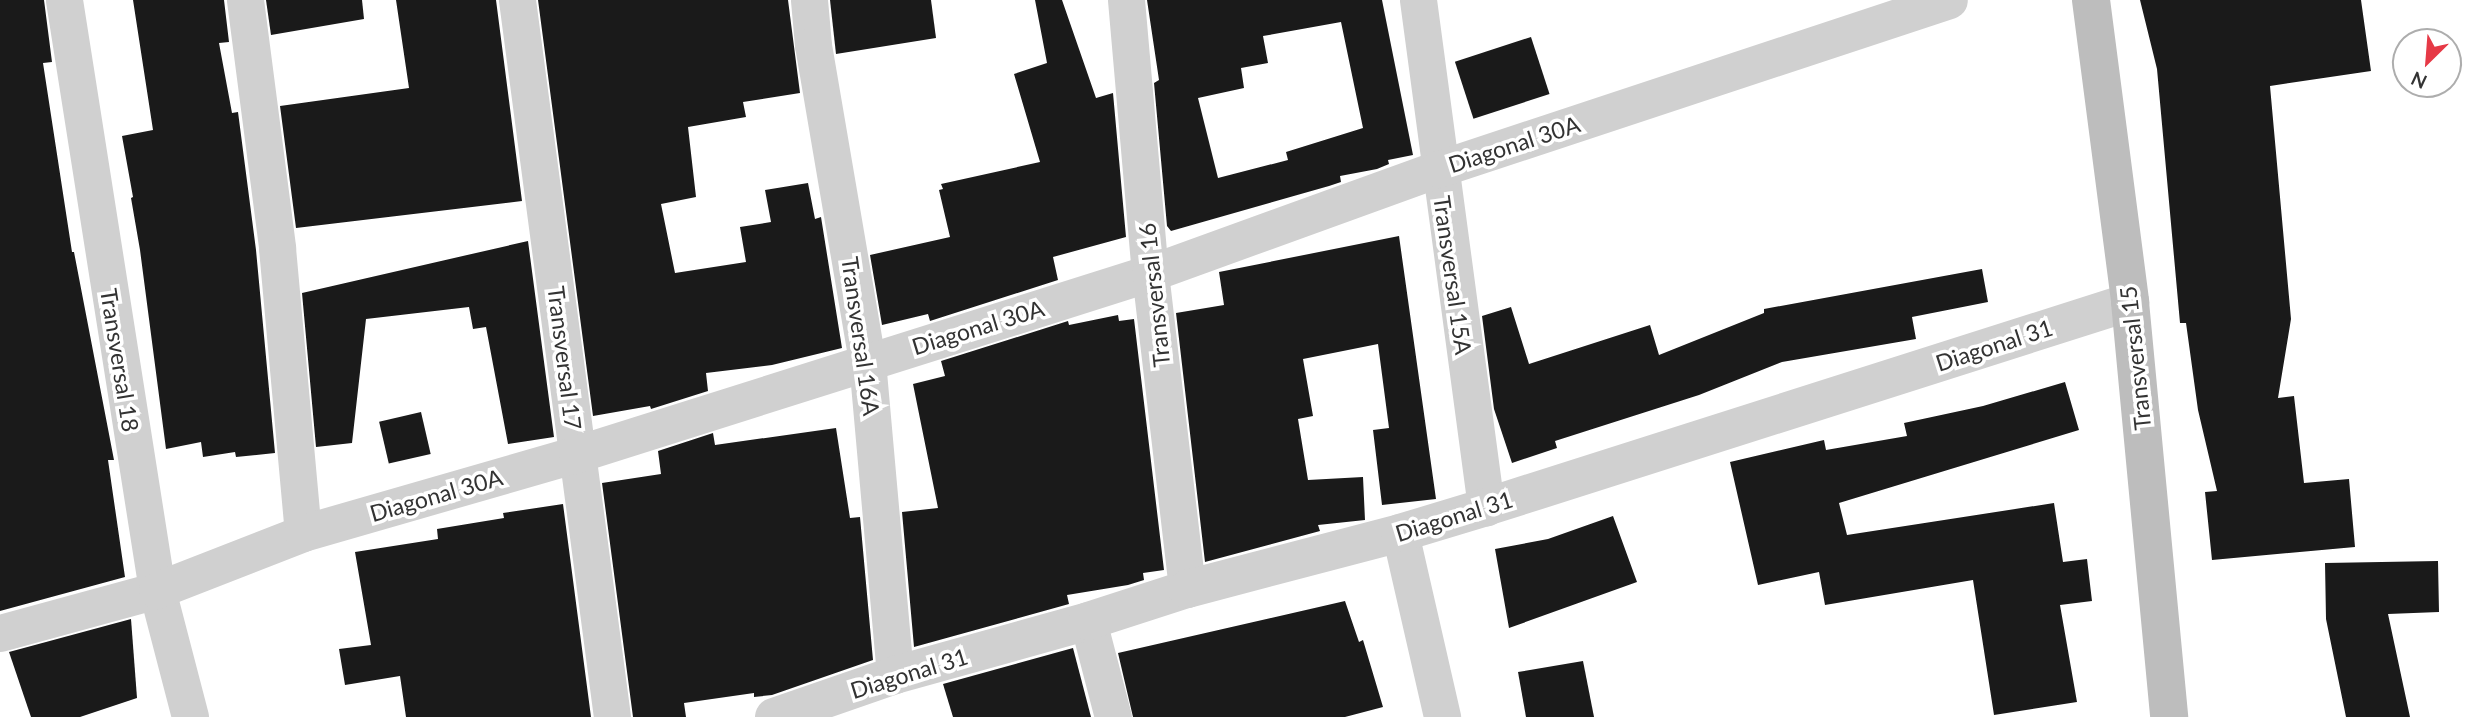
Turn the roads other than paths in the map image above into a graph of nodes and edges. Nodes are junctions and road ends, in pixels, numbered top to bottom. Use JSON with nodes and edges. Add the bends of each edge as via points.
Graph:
{"nodes":[{"id":1,"x":64,"y":0,"type":"edge"},
{"id":2,"x":244,"y":0,"type":"edge"},
{"id":3,"x":517,"y":0,"type":"edge"},
{"id":4,"x":809,"y":0,"type":"edge"},
{"id":5,"x":1126,"y":0,"type":"edge"},
{"id":6,"x":1418,"y":0,"type":"edge"},
{"id":7,"x":1949,"y":0,"type":"edge"},
{"id":8,"x":2091,"y":0,"type":"edge"},
{"id":9,"x":1438,"y":169,"type":"junction"},
{"id":10,"x":1150,"y":273,"type":"junction"},
{"id":11,"x":2130,"y":302,"type":"junction"},
{"id":12,"x":867,"y":361,"type":"junction"},
{"id":13,"x":577,"y":454,"type":"junction"},
{"id":14,"x":1486,"y":507,"type":"junction"},
{"id":15,"x":303,"y":533,"type":"junction"},
{"id":16,"x":1400,"y":533,"type":"junction"},
{"id":17,"x":1187,"y":589,"type":"junction"},
{"id":18,"x":157,"y":590,"type":"junction"},
{"id":19,"x":1088,"y":621,"type":"junction"},
{"id":20,"x":0,"y":633,"type":"edge"},
{"id":21,"x":895,"y":675,"type":"junction"},
{"id":22,"x":792,"y":714,"type":"edge"},
{"id":23,"x":190,"y":717,"type":"edge"},
{"id":24,"x":612,"y":717,"type":"edge"},
{"id":25,"x":1113,"y":717,"type":"edge"},
{"id":26,"x":1442,"y":717,"type":"edge"},
{"id":27,"x":2169,"y":717,"type":"edge"}],
"edges":[{"from":1,"to":18,"type":"street","name":"Transversal 18"},
{"from":2,"to":15,"type":"street","via":[[277,248]]},
{"from":3,"to":13,"type":"street","name":"Transversal 17"},
{"from":4,"to":12,"type":"street","name":"Transversal 16A"},
{"from":5,"to":10,"type":"street","name":"Transversal 16"},
{"from":6,"to":9,"type":"street","name":"Transversal 15A"},
{"from":7,"to":9,"type":"street","name":"Diagonal 30A"},
{"from":8,"to":11,"type":"main road","name":"Transversal 15"},
{"from":9,"to":10,"type":"street","name":"Diagonal 30A"},
{"from":9,"to":14,"type":"street","name":"Transversal 15A"},
{"from":10,"to":12,"type":"street","name":"Diagonal 30A"},
{"from":10,"to":17,"type":"street","name":"Transversal 16"},
{"from":11,"to":14,"type":"street","name":"Diagonal 31"},
{"from":11,"to":27,"type":"main road","name":"Transversal 15"},
{"from":12,"to":13,"type":"street","name":"Diagonal 30A"},
{"from":12,"to":21,"type":"street","name":"Transversal 16A"},
{"from":13,"to":15,"type":"street","name":"Diagonal 30A"},
{"from":13,"to":24,"type":"street","name":"Transversal 17"},
{"from":14,"to":16,"type":"street","name":"Diagonal 31"},
{"from":15,"to":18,"type":"street","name":"Diagonal 30A"},
{"from":16,"to":17,"type":"street","name":"Diagonal 31"},
{"from":16,"to":26,"type":"street"},
{"from":17,"to":19,"type":"street","name":"Diagonal 31"},
{"from":18,"to":20,"type":"street","name":"Diagonal 30A"},
{"from":18,"to":23,"type":"street","name":"Transversal 18"},
{"from":19,"to":21,"type":"street","name":"Diagonal 31"},
{"from":19,"to":25,"type":"street"},
{"from":21,"to":22,"type":"street","name":"Diagonal 31"}]}
